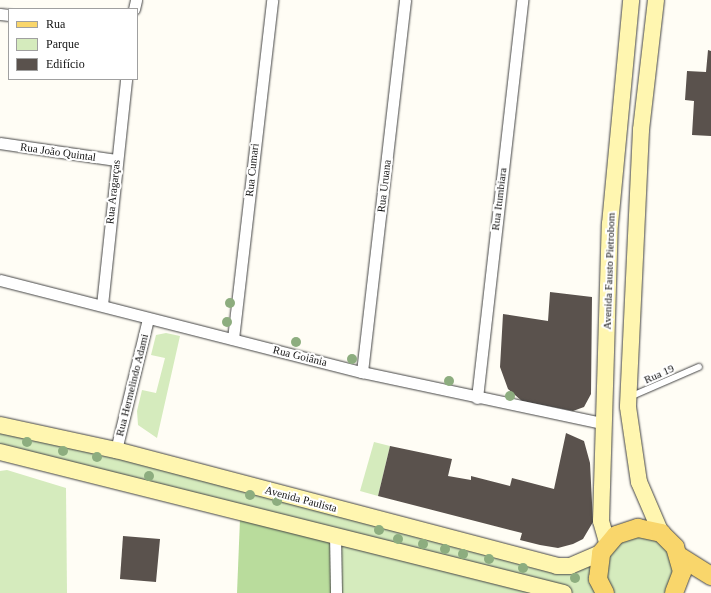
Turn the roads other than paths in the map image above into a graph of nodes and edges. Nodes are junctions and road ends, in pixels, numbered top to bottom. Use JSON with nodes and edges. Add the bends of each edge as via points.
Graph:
{"nodes":[{"id":1,"x":272,"y":0,"type":"edge"},
{"id":2,"x":405,"y":0,"type":"edge"},
{"id":3,"x":522,"y":0,"type":"edge"},
{"id":4,"x":631,"y":0,"type":"edge"},
{"id":5,"x":656,"y":0,"type":"edge"},
{"id":6,"x":126,"y":80,"type":"edge"},
{"id":7,"x":0,"y":143,"type":"edge"},
{"id":8,"x":116,"y":160,"type":"junction"},
{"id":9,"x":0,"y":280,"type":"edge"},
{"id":10,"x":102,"y":305,"type":"junction"},
{"id":11,"x":148,"y":319,"type":"junction"},
{"id":12,"x":233,"y":339,"type":"junction"},
{"id":13,"x":699,"y":367,"type":"dead end"},
{"id":14,"x":362,"y":372,"type":"junction"},
{"id":15,"x":477,"y":398,"type":"junction"},
{"id":16,"x":628,"y":398,"type":"junction"},
{"id":17,"x":602,"y":423,"type":"junction"},
{"id":18,"x":0,"y":425,"type":"edge"},
{"id":19,"x":116,"y":450,"type":"junction"},
{"id":20,"x":0,"y":452,"type":"edge"},
{"id":21,"x":335,"y":534,"type":"junction"},
{"id":22,"x":661,"y":534,"type":"junction"},
{"id":23,"x":604,"y":548,"type":"junction"},
{"id":24,"x":679,"y":556,"type":"junction"},
{"id":25,"x":711,"y":576,"type":"edge"},
{"id":26,"x":336,"y":593,"type":"edge"},
{"id":27,"x":564,"y":593,"type":"edge"},
{"id":28,"x":605,"y":593,"type":"edge"},
{"id":29,"x":674,"y":593,"type":"edge"}],
"edges":[{"from":1,"to":12,"type":"street","name":"Rua Cumari"},
{"from":2,"to":14,"type":"street","name":"Rua Uruana"},
{"from":3,"to":15,"type":"street","name":"Rua Itumbiara"},
{"from":4,"to":17,"type":"main road","name":"Avenida Fausto Pietrobom","via":[[614,158]]},
{"from":5,"to":16,"type":"main road","via":[[641,130]]},
{"from":6,"to":8,"type":"street","name":"Rua Aragarças"},
{"from":7,"to":8,"type":"street","name":"Rua João Quintal"},
{"from":8,"to":10,"type":"street","name":"Rua Aragarças"},
{"from":9,"to":10,"type":"street","name":"Rua Goiânia"},
{"from":10,"to":11,"type":"street","name":"Rua Goiânia"},
{"from":11,"to":12,"type":"street","name":"Rua Goiânia"},
{"from":11,"to":19,"type":"street","name":"Rua Hermelindo Adami"},
{"from":12,"to":14,"type":"street","name":"Rua Goiânia"},
{"from":13,"to":16,"type":"lane","name":"Rua 19"},
{"from":14,"to":15,"type":"street","name":"Rua Goiânia"},
{"from":15,"to":17,"type":"street","name":"Rua Goiânia"},
{"from":16,"to":22,"type":"main road","via":[[639,482]]},
{"from":17,"to":23,"type":"main road","name":"Avenida Fausto Pietrobom","via":[[601,521]]},
{"from":18,"to":19,"type":"main road","name":"Avenida Paulista"},
{"from":19,"to":23,"type":"main road","name":"Avenida Paulista","via":[[557,566],[570,566]]},
{"from":20,"to":21,"type":"main road"},
{"from":21,"to":26,"type":"street"},
{"from":21,"to":27,"type":"main road"},
{"from":22,"to":23,"type":"main road","via":[[638,528],[626,530]]},
{"from":22,"to":24,"type":"main road"},
{"from":23,"to":28,"type":"main road","via":[[598,579]]},
{"from":24,"to":25,"type":"main road"},
{"from":24,"to":29,"type":"main road","via":[[682,572]]}]}
